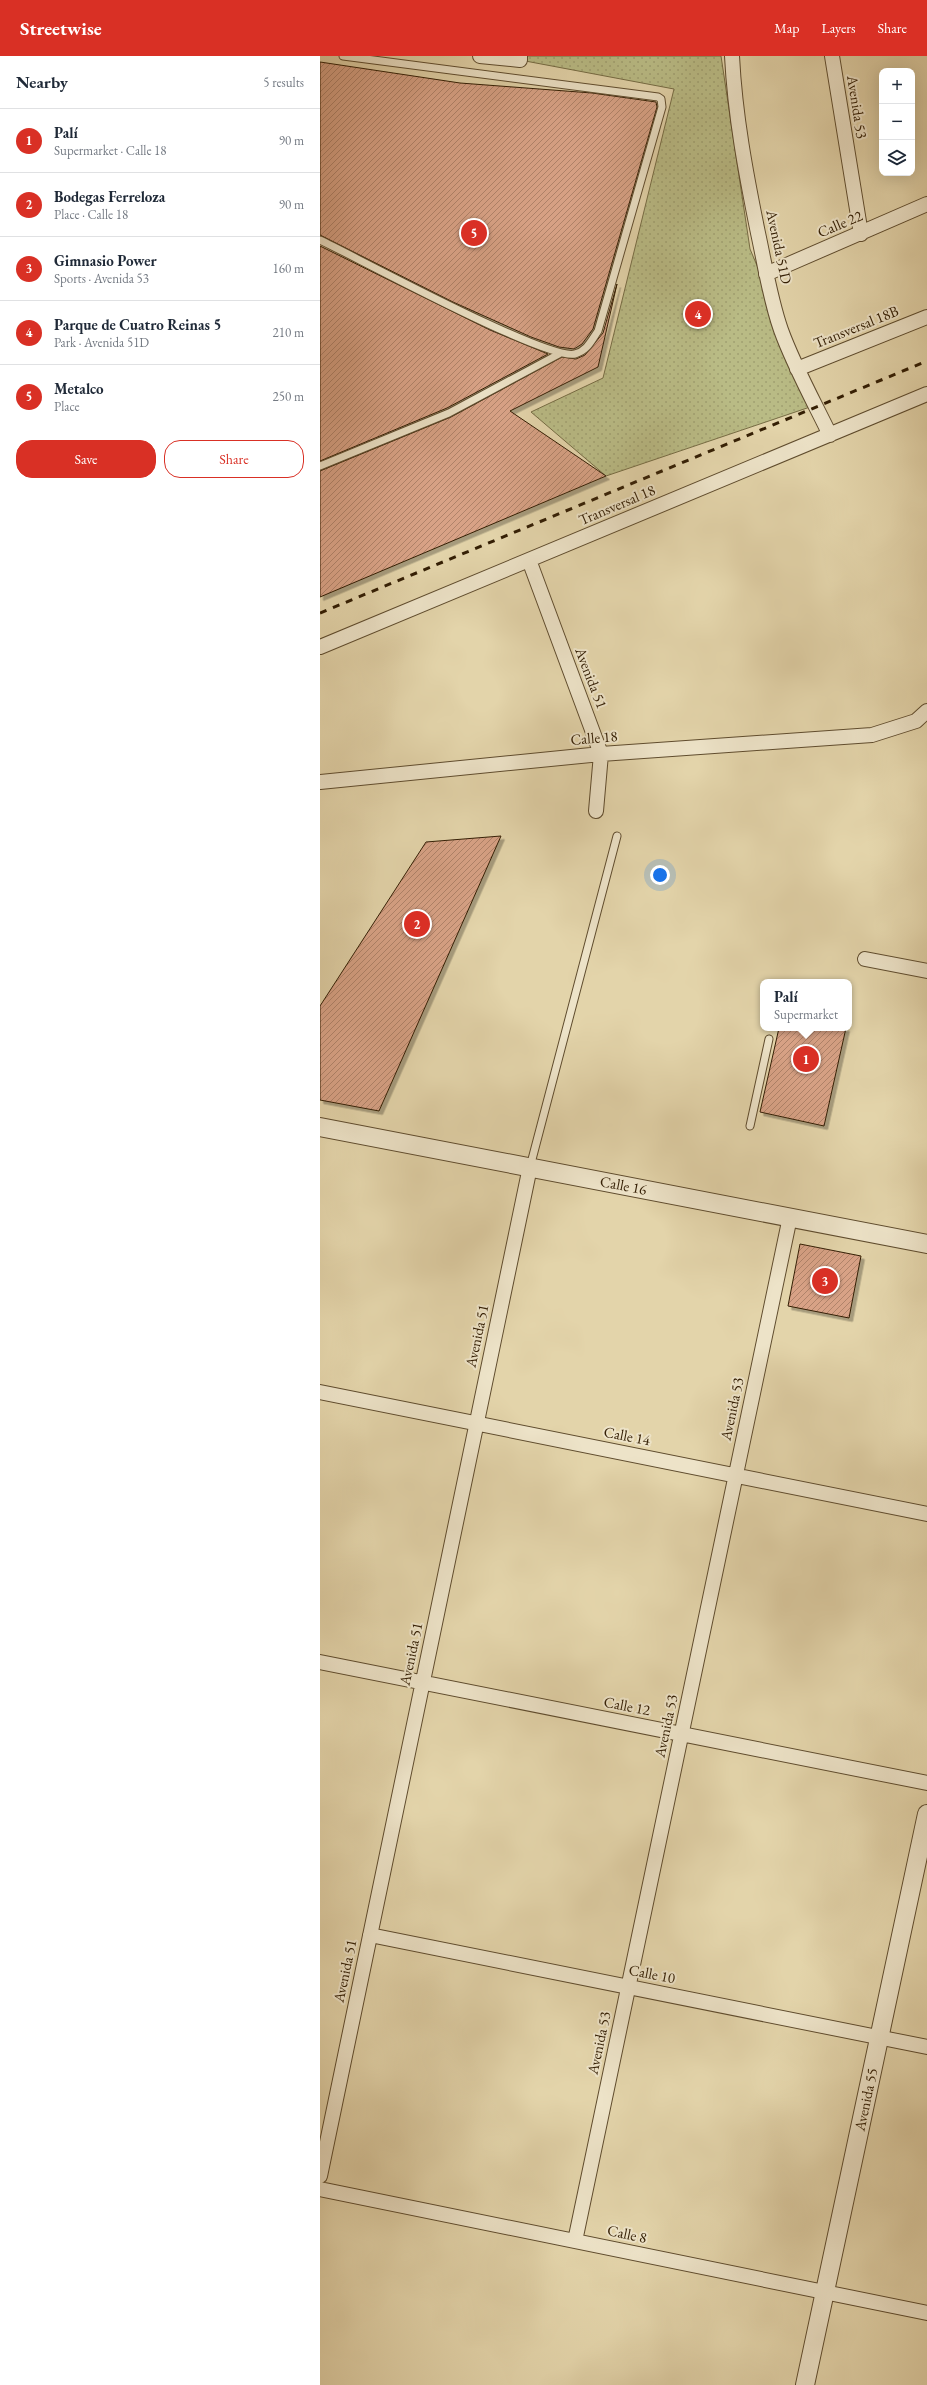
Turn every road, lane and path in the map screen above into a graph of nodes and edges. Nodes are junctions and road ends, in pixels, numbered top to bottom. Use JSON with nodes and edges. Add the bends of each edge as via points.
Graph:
{"nodes":[{"id":1,"x":343,"y":56,"type":"edge"},
{"id":2,"x":480,"y":56,"type":"edge"},
{"id":3,"x":732,"y":56,"type":"edge"},
{"id":4,"x":832,"y":56,"type":"edge"},
{"id":5,"x":520,"y":58,"type":"edge"},
{"id":6,"x":927,"y":204,"type":"edge"},
{"id":7,"x":861,"y":234,"type":"junction"},
{"id":8,"x":320,"y":240,"type":"edge"},
{"id":9,"x":766,"y":274,"type":"junction"},
{"id":10,"x":927,"y":317,"type":"edge"},
{"id":11,"x":559,"y":354,"type":"junction"},
{"id":12,"x":797,"y":369,"type":"junction"},
{"id":13,"x":927,"y":394,"type":"edge"},
{"id":14,"x":830,"y":435,"type":"junction"},
{"id":15,"x":320,"y":466,"type":"edge"},
{"id":16,"x":528,"y":560,"type":"junction"},
{"id":17,"x":320,"y":647,"type":"edge"},
{"id":18,"x":927,"y":711,"type":"edge"},
{"id":19,"x":601,"y":754,"type":"junction"},
{"id":20,"x":320,"y":782,"type":"edge"},
{"id":21,"x":596,"y":811,"type":"dead end"},
{"id":22,"x":617,"y":836,"type":"dead end"},
{"id":23,"x":865,"y":958,"type":"dead end"},
{"id":24,"x":927,"y":971,"type":"edge"},
{"id":25,"x":769,"y":1039,"type":"dead end"},
{"id":26,"x":750,"y":1126,"type":"dead end"},
{"id":27,"x":320,"y":1127,"type":"edge"},
{"id":28,"x":530,"y":1167,"type":"junction"},
{"id":29,"x":790,"y":1218,"type":"junction"},
{"id":30,"x":927,"y":1244,"type":"edge"},
{"id":31,"x":320,"y":1392,"type":"edge"},
{"id":32,"x":477,"y":1424,"type":"junction"},
{"id":33,"x":736,"y":1476,"type":"junction"},
{"id":34,"x":927,"y":1514,"type":"edge"},
{"id":35,"x":320,"y":1662,"type":"edge"},
{"id":36,"x":423,"y":1683,"type":"junction"},
{"id":37,"x":681,"y":1734,"type":"junction"},
{"id":38,"x":927,"y":1783,"type":"edge"},
{"id":39,"x":927,"y":1814,"type":"edge"},
{"id":40,"x":370,"y":1935,"type":"junction"},
{"id":41,"x":628,"y":1987,"type":"junction"},
{"id":42,"x":879,"y":2037,"type":"junction"},
{"id":43,"x":927,"y":2047,"type":"edge"},
{"id":44,"x":320,"y":2176,"type":"edge"},
{"id":45,"x":320,"y":2189,"type":"edge"},
{"id":46,"x":575,"y":2241,"type":"junction"},
{"id":47,"x":825,"y":2292,"type":"junction"},
{"id":48,"x":927,"y":2313,"type":"edge"},
{"id":49,"x":805,"y":2385,"type":"edge"}],
"edges":[{"from":1,"to":11,"type":"lane","via":[[607,89],[661,99],[662,107],[656,131],[598,331],[586,349],[574,354]]},
{"from":2,"to":5,"type":"street"},
{"from":3,"to":9,"type":"street","name":"Avenida 51D","via":[[742,152]]},
{"from":4,"to":7,"type":"street","name":"Avenida 53"},
{"from":6,"to":7,"type":"street","name":"Calle 22"},
{"from":7,"to":9,"type":"street","name":"Calle 22"},
{"from":8,"to":11,"type":"lane","via":[[514,336]]},
{"from":9,"to":12,"type":"street","name":"Avenida 51D","via":[[781,329]]},
{"from":10,"to":12,"type":"street","name":"Transversal 18B"},
{"from":11,"to":15,"type":"lane","via":[[450,413]]},
{"from":12,"to":14,"type":"street","name":"Avenida 51D"},
{"from":13,"to":14,"type":"street","name":"Transversal 18"},
{"from":14,"to":16,"type":"street","name":"Transversal 18"},
{"from":16,"to":17,"type":"street","name":"Transversal 18"},
{"from":16,"to":19,"type":"street","name":"Avenida 51"},
{"from":18,"to":19,"type":"street","name":"Calle 18","via":[[916,721],[872,735]]},
{"from":19,"to":20,"type":"street","name":"Calle 18"},
{"from":19,"to":21,"type":"street","name":"Avenida 51"},
{"from":22,"to":28,"type":"lane","name":"Avenida 51"},
{"from":23,"to":24,"type":"street"},
{"from":25,"to":26,"type":"lane"},
{"from":27,"to":28,"type":"street","name":"Calle 16"},
{"from":28,"to":29,"type":"street","name":"Calle 16"},
{"from":28,"to":32,"type":"street","name":"Avenida 51"},
{"from":29,"to":30,"type":"street","name":"Calle 16"},
{"from":29,"to":33,"type":"street","name":"Avenida 53"},
{"from":31,"to":32,"type":"street","name":"Calle 14"},
{"from":32,"to":33,"type":"street","name":"Calle 14"},
{"from":32,"to":36,"type":"street","name":"Avenida 51"},
{"from":33,"to":34,"type":"street","name":"Calle 14"},
{"from":33,"to":37,"type":"street","name":"Avenida 53"},
{"from":35,"to":36,"type":"street","name":"Calle 12"},
{"from":36,"to":37,"type":"street","name":"Calle 12"},
{"from":36,"to":40,"type":"street","name":"Avenida 51"},
{"from":37,"to":38,"type":"street","name":"Calle 12"},
{"from":37,"to":41,"type":"street","name":"Avenida 53"},
{"from":39,"to":42,"type":"street","name":"Avenida 55"},
{"from":40,"to":41,"type":"street","name":"Calle 10"},
{"from":40,"to":44,"type":"street","name":"Avenida 51"},
{"from":41,"to":42,"type":"street","name":"Calle 10"},
{"from":41,"to":46,"type":"street","name":"Avenida 53"},
{"from":42,"to":43,"type":"street","name":"Calle 10"},
{"from":42,"to":47,"type":"street","name":"Avenida 55"},
{"from":45,"to":46,"type":"street","name":"Calle 8"},
{"from":46,"to":47,"type":"street","name":"Calle 8"},
{"from":47,"to":48,"type":"street","name":"Calle 8"},
{"from":47,"to":49,"type":"street","name":"Avenida 55"}]}
